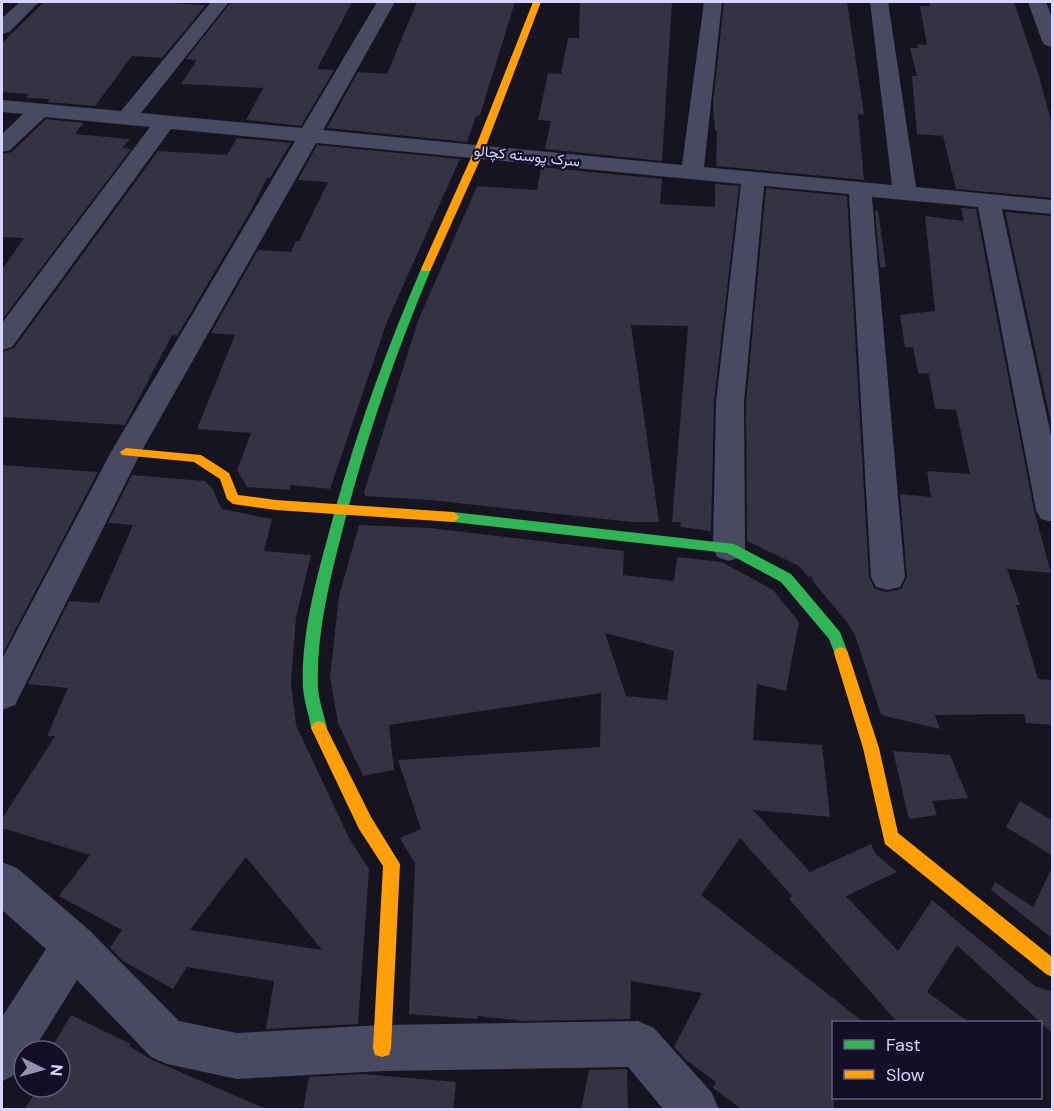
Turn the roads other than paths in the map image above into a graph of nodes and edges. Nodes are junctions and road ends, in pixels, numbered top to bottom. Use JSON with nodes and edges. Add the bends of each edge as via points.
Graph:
{"nodes":[{"id":1,"x":30,"y":2,"type":"edge"},
{"id":2,"x":220,"y":2,"type":"edge"},
{"id":3,"x":386,"y":2,"type":"edge"},
{"id":4,"x":537,"y":2,"type":"edge"},
{"id":5,"x":713,"y":2,"type":"edge"},
{"id":6,"x":879,"y":2,"type":"edge"},
{"id":7,"x":1037,"y":2,"type":"edge"},
{"id":8,"x":2,"y":28,"type":"edge"},
{"id":9,"x":1053,"y":41,"type":"edge"},
{"id":10,"x":2,"y":106,"type":"edge"},
{"id":11,"x":40,"y":110,"type":"junction"},
{"id":12,"x":127,"y":117,"type":"junction"},
{"id":13,"x":166,"y":120,"type":"junction"},
{"id":14,"x":310,"y":134,"type":"junction"},
{"id":15,"x":2,"y":146,"type":"edge"},
{"id":16,"x":479,"y":151,"type":"junction"},
{"id":17,"x":692,"y":173,"type":"junction"},
{"id":18,"x":753,"y":179,"type":"junction"},
{"id":19,"x":860,"y":188,"type":"junction"},
{"id":20,"x":905,"y":192,"type":"junction"},
{"id":21,"x":988,"y":200,"type":"junction"},
{"id":22,"x":1053,"y":207,"type":"edge"},
{"id":23,"x":2,"y":341,"type":"edge"},
{"id":24,"x":126,"y":452,"type":"junction"},
{"id":25,"x":341,"y":508,"type":"junction"},
{"id":26,"x":1053,"y":510,"type":"edge"},
{"id":27,"x":729,"y":548,"type":"junction"},
{"id":28,"x":888,"y":577,"type":"dead end"},
{"id":29,"x":2,"y":694,"type":"edge"},
{"id":30,"x":2,"y":883,"type":"edge"},
{"id":31,"x":74,"y":945,"type":"junction"},
{"id":32,"x":1053,"y":968,"type":"edge"},
{"id":33,"x":382,"y":1047,"type":"junction"},
{"id":34,"x":2,"y":1058,"type":"edge"},
{"id":35,"x":681,"y":1102,"type":"edge"}],
"edges":[{"from":1,"to":8,"type":"street"},
{"from":2,"to":12,"type":"street"},
{"from":3,"to":14,"type":"street"},
{"from":4,"to":16,"type":"street"},
{"from":5,"to":17,"type":"street"},
{"from":6,"to":20,"type":"street"},
{"from":7,"to":9,"type":"street"},
{"from":10,"to":11,"type":"street","name":"سرک پوسته کچالو"},
{"from":11,"to":12,"type":"street","name":"سرک پوسته کچالو"},
{"from":11,"to":15,"type":"street"},
{"from":12,"to":13,"type":"street","name":"سرک پوسته کچالو"},
{"from":13,"to":14,"type":"street","name":"سرک پوسته کچالو"},
{"from":13,"to":23,"type":"street"},
{"from":14,"to":16,"type":"street","name":"سرک پوسته کچالو"},
{"from":14,"to":24,"type":"street"},
{"from":16,"to":17,"type":"street","name":"سرک پوسته کچالو"},
{"from":16,"to":25,"type":"street","via":[[403,321]]},
{"from":17,"to":18,"type":"street","name":"سرک پوسته کچالو"},
{"from":18,"to":19,"type":"street","name":"سرک پوسته کچالو"},
{"from":18,"to":27,"type":"street","via":[[730,402]]},
{"from":19,"to":20,"type":"street","name":"سرک پوسته کچالو"},
{"from":19,"to":28,"type":"street"},
{"from":20,"to":21,"type":"street","name":"سرک پوسته کچالو"},
{"from":21,"to":22,"type":"street","name":"سرک پوسته کچالو"},
{"from":21,"to":26,"type":"street"},
{"from":24,"to":25,"type":"street","via":[[197,458],[225,476],[233,499]]},
{"from":24,"to":29,"type":"street"},
{"from":25,"to":27,"type":"street","via":[[430,514]]},
{"from":25,"to":33,"type":"street","via":[[315,618],[310,682],[317,724],[365,823],[392,864]]},
{"from":27,"to":32,"type":"street","via":[[786,578],[835,636],[871,748],[891,838]]},
{"from":30,"to":31,"type":"street"},
{"from":31,"to":33,"type":"street","via":[[167,1041],[237,1056]]},
{"from":31,"to":34,"type":"street"},
{"from":33,"to":35,"type":"street","via":[[638,1044]]}]}
